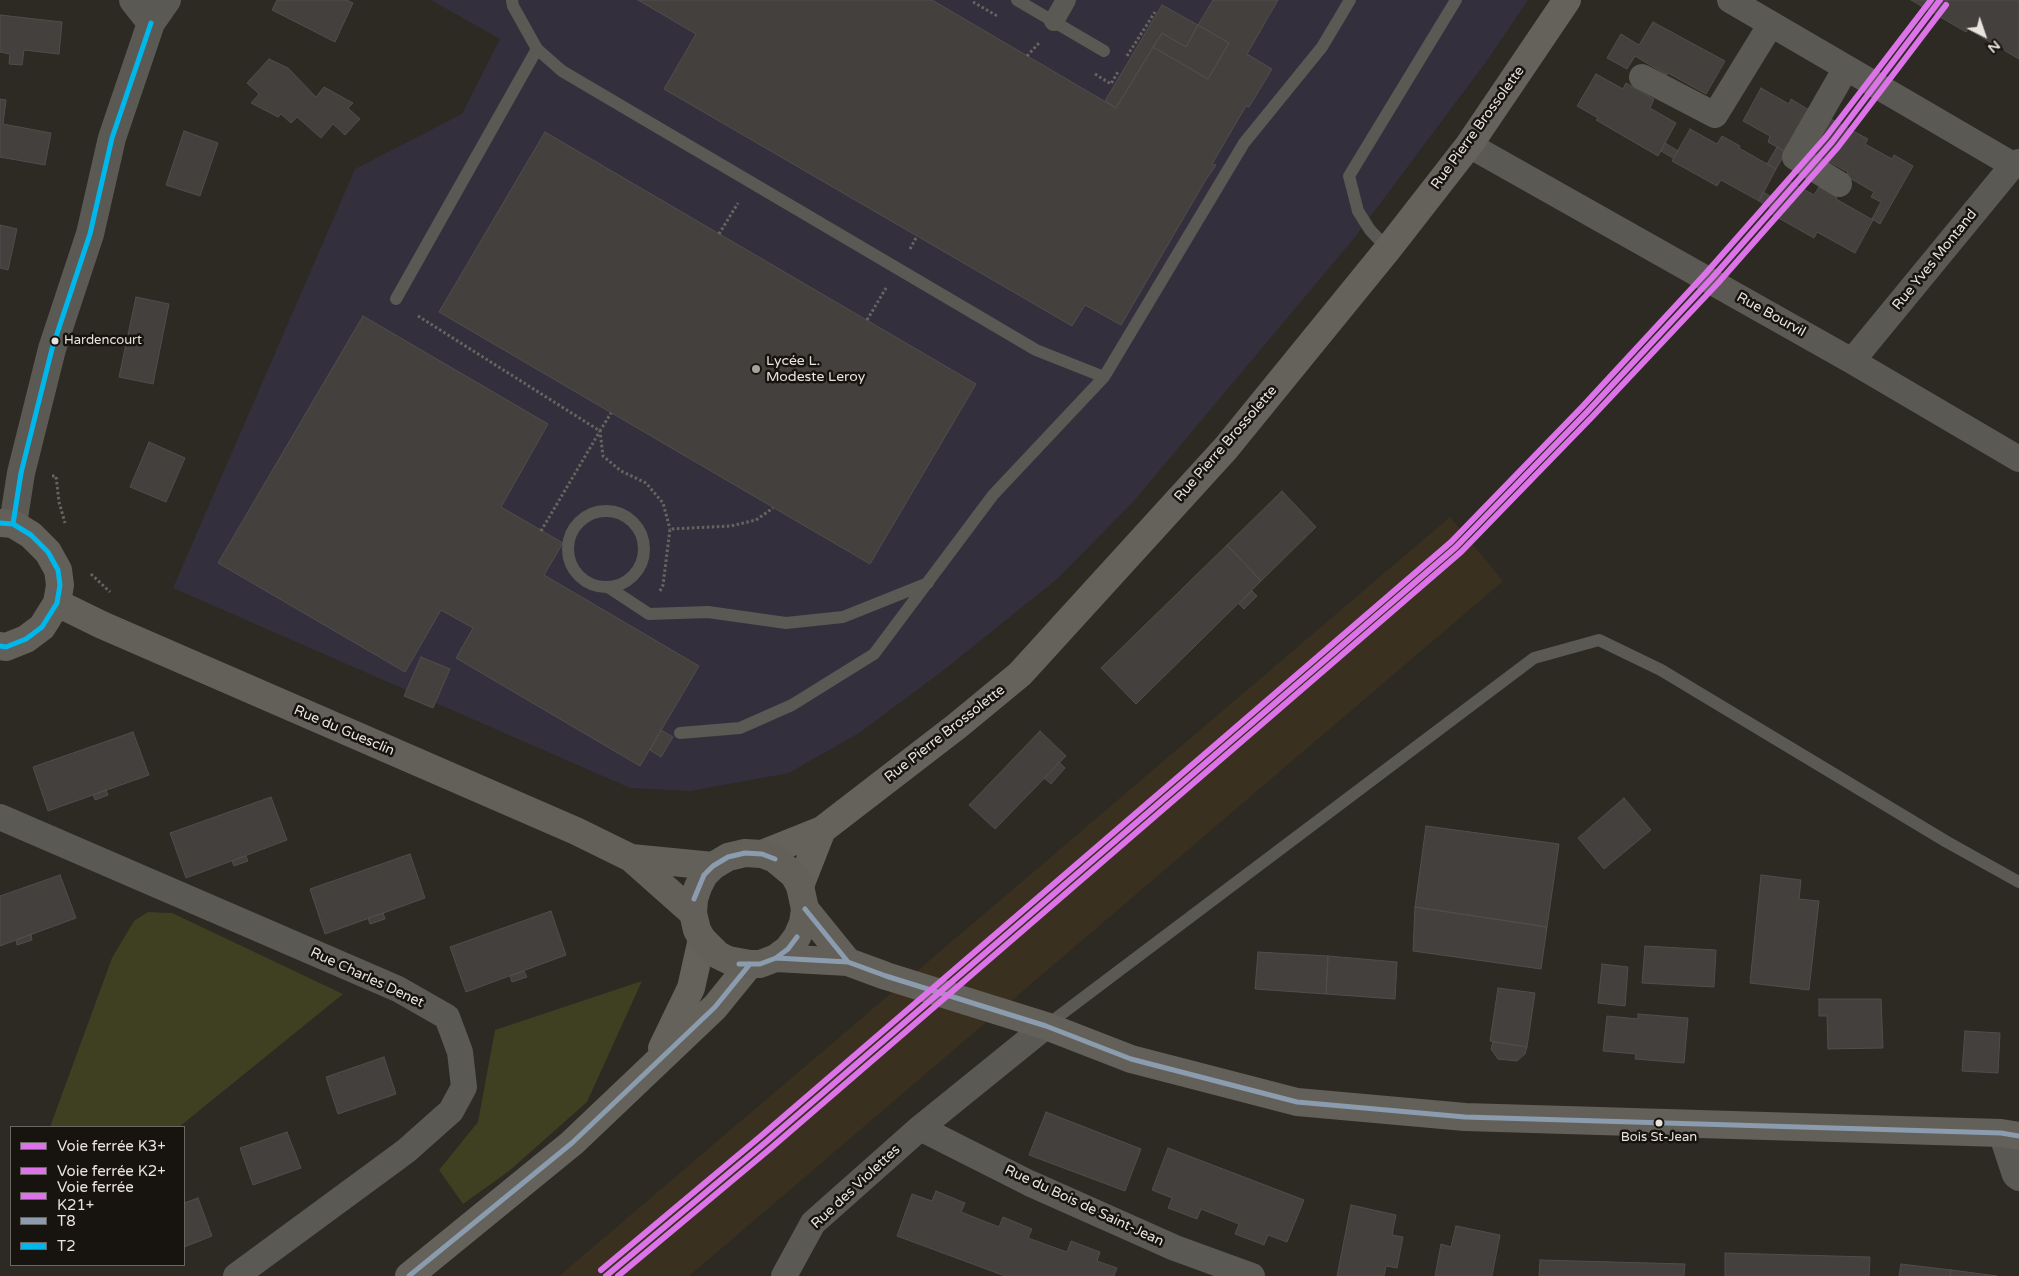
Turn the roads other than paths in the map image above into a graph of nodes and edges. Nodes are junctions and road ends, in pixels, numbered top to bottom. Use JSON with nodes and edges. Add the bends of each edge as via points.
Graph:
{"nodes":[{"id":1,"x":133,"y":0,"type":"edge"},
{"id":2,"x":167,"y":0,"type":"edge"},
{"id":3,"x":512,"y":0,"type":"edge"},
{"id":4,"x":1017,"y":0,"type":"edge"},
{"id":5,"x":1066,"y":0,"type":"edge"},
{"id":6,"x":1350,"y":0,"type":"edge"},
{"id":7,"x":1456,"y":0,"type":"edge"},
{"id":8,"x":1567,"y":0,"type":"edge"},
{"id":9,"x":1730,"y":0,"type":"edge"},
{"id":10,"x":1054,"y":21,"type":"junction"},
{"id":11,"x":151,"y":22,"type":"junction"},
{"id":12,"x":1771,"y":24,"type":"junction"},
{"id":13,"x":536,"y":49,"type":"junction"},
{"id":14,"x":1104,"y":51,"type":"dead end"},
{"id":15,"x":1846,"y":68,"type":"junction"},
{"id":16,"x":1642,"y":77,"type":"dead end"},
{"id":17,"x":1469,"y":145,"type":"junction"},
{"id":18,"x":2016,"y":163,"type":"edge"},
{"id":19,"x":1839,"y":184,"type":"dead end"},
{"id":20,"x":1388,"y":249,"type":"junction"},
{"id":21,"x":396,"y":299,"type":"dead end"},
{"id":22,"x":1852,"y":361,"type":"junction"},
{"id":23,"x":1104,"y":377,"type":"junction"},
{"id":24,"x":2019,"y":459,"type":"edge"},
{"id":25,"x":7,"y":523,"type":"edge"},
{"id":26,"x":928,"y":583,"type":"junction"},
{"id":27,"x":608,"y":587,"type":"junction"},
{"id":28,"x":57,"y":603,"type":"junction"},
{"id":29,"x":0,"y":646,"type":"edge"},
{"id":30,"x":680,"y":733,"type":"dead end"},
{"id":31,"x":0,"y":817,"type":"edge"},
{"id":32,"x":822,"y":830,"type":"junction"},
{"id":33,"x":762,"y":854,"type":"junction"},
{"id":34,"x":631,"y":858,"type":"junction"},
{"id":35,"x":714,"y":866,"type":"junction"},
{"id":36,"x":2019,"y":882,"type":"edge"},
{"id":37,"x":802,"y":897,"type":"junction"},
{"id":38,"x":693,"y":912,"type":"junction"},
{"id":39,"x":702,"y":939,"type":"junction"},
{"id":40,"x":763,"y":961,"type":"junction"},
{"id":41,"x":848,"y":962,"type":"junction"},
{"id":42,"x":1046,"y":1026,"type":"junction"},
{"id":43,"x":655,"y":1063,"type":"junction"},
{"id":44,"x":920,"y":1128,"type":"junction"},
{"id":45,"x":2010,"y":1135,"type":"edge"},
{"id":46,"x":2019,"y":1178,"type":"edge"},
{"id":47,"x":236,"y":1276,"type":"edge"},
{"id":48,"x":409,"y":1276,"type":"edge"},
{"id":49,"x":784,"y":1276,"type":"edge"},
{"id":50,"x":1252,"y":1276,"type":"edge"}],
"edges":[{"from":1,"to":11,"type":"street"},
{"from":2,"to":11,"type":"street"},
{"from":3,"to":13,"type":"lane"},
{"from":4,"to":10,"type":"lane"},
{"from":5,"to":10,"type":"street"},
{"from":6,"to":23,"type":"lane","via":[[1322,47],[1244,143]]},
{"from":7,"to":20,"type":"lane","via":[[1350,176],[1358,211]]},
{"from":8,"to":17,"type":"main road","name":"Rue Pierre Brossolette"},
{"from":9,"to":12,"type":"street"},
{"from":10,"to":14,"type":"lane"},
{"from":11,"to":25,"type":"street","via":[[112,138],[90,234],[52,349]]},
{"from":12,"to":15,"type":"street"},
{"from":12,"to":16,"type":"street","via":[[1715,115]]},
{"from":13,"to":21,"type":"lane"},
{"from":13,"to":23,"type":"lane","via":[[562,71],[1036,350]]},
{"from":15,"to":18,"type":"street"},
{"from":15,"to":19,"type":"street","via":[[1795,158]]},
{"from":17,"to":20,"type":"main road","name":"Rue Pierre Brossolette"},
{"from":17,"to":22,"type":"street","name":"Rue Bourvil"},
{"from":18,"to":22,"type":"street","name":"Rue Yves Montand"},
{"from":20,"to":32,"type":"main road","name":"Rue Pierre Brossolette","via":[[1226,448],[1020,674]]},
{"from":22,"to":24,"type":"street","name":"Rue Bourvil"},
{"from":23,"to":26,"type":"lane","via":[[994,495]]},
{"from":25,"to":28,"type":"main road","via":[[31,535],[48,552],[58,570]]},
{"from":26,"to":27,"type":"lane","via":[[843,618],[786,623],[708,612],[649,614]]},
{"from":26,"to":30,"type":"lane","via":[[874,654],[792,705],[740,728]]},
{"from":27,"to":27,"type":"lane","via":[[632,577],[644,553],[638,528],[617,512],[605,511],[582,519],[569,539],[568,551],[576,573],[596,586]]},
{"from":28,"to":29,"type":"main road","via":[[42,627],[26,639],[6,647]]},
{"from":28,"to":34,"type":"main road","name":"Rue du Guesclin","via":[[102,626],[576,831]]},
{"from":31,"to":47,"type":"street","name":"Rue Charles Denet","via":[[398,989],[447,1017],[460,1052],[464,1087],[451,1111],[406,1151]]},
{"from":32,"to":33,"type":"main road","name":"Rue Pierre Brossolette"},
{"from":32,"to":37,"type":"main road"},
{"from":33,"to":35,"type":"main road","via":[[728,856]]},
{"from":33,"to":37,"type":"main road","via":[[775,859],[794,875]]},
{"from":34,"to":35,"type":"main road"},
{"from":34,"to":38,"type":"main road"},
{"from":35,"to":38,"type":"main road","via":[[698,887]]},
{"from":36,"to":42,"type":"lane","via":[[1661,670],[1599,640],[1534,658]]},
{"from":37,"to":40,"type":"main road","via":[[803,923],[797,937],[788,949]]},
{"from":37,"to":41,"type":"main road"},
{"from":38,"to":39,"type":"main road"},
{"from":39,"to":40,"type":"main road","via":[[718,955],[739,964]]},
{"from":39,"to":43,"type":"main road","via":[[691,988]]},
{"from":40,"to":41,"type":"main road"},
{"from":40,"to":43,"type":"main road"},
{"from":41,"to":42,"type":"main road"},
{"from":42,"to":44,"type":"street","name":"Rue des Violettes"},
{"from":42,"to":45,"type":"main road","via":[[1131,1059],[1298,1102],[1465,1117]]},
{"from":43,"to":48,"type":"main road","via":[[572,1143]]},
{"from":44,"to":49,"type":"street","name":"Rue des Violettes","via":[[813,1223]]},
{"from":44,"to":50,"type":"street","name":"Rue du Bois de Saint-Jean","via":[[1030,1183],[1175,1248]]},
{"from":45,"to":46,"type":"street","via":[[2015,1175]]}]}
